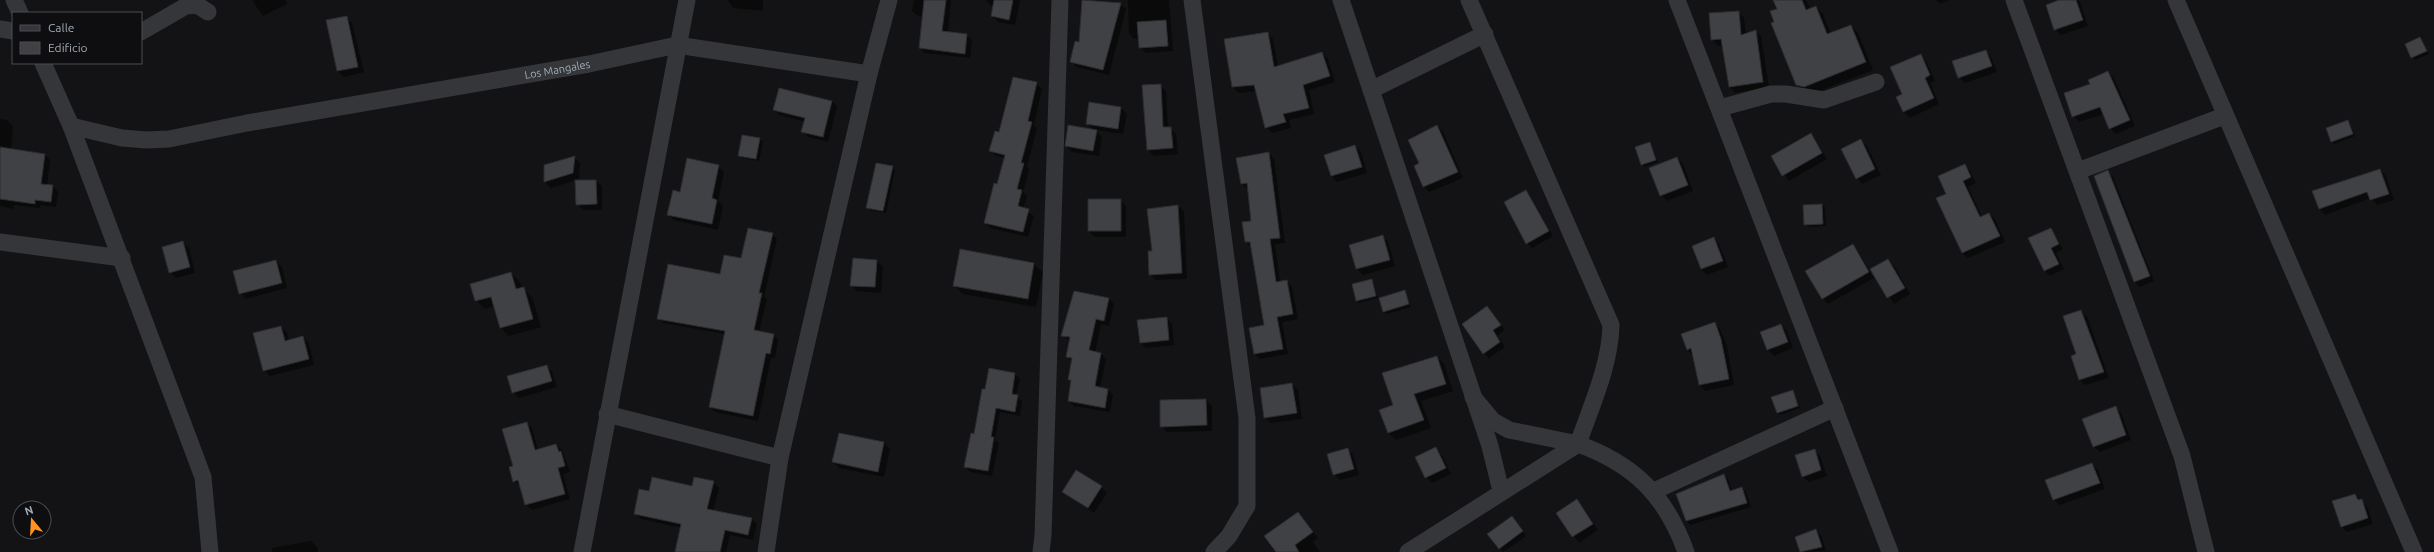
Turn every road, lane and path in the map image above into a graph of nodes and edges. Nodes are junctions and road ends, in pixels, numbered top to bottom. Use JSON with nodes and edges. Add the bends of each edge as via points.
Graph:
{"nodes":[{"id":1,"x":14,"y":0,"type":"edge"},
{"id":2,"x":687,"y":0,"type":"edge"},
{"id":3,"x":889,"y":0,"type":"edge"},
{"id":4,"x":1060,"y":0,"type":"edge"},
{"id":5,"x":1192,"y":0,"type":"edge"},
{"id":6,"x":1341,"y":0,"type":"edge"},
{"id":7,"x":1469,"y":0,"type":"edge"},
{"id":8,"x":1677,"y":0,"type":"edge"},
{"id":9,"x":2014,"y":0,"type":"edge"},
{"id":10,"x":2176,"y":0,"type":"edge"},
{"id":11,"x":20,"y":12,"type":"edge"},
{"id":12,"x":208,"y":12,"type":"dead end"},
{"id":13,"x":0,"y":29,"type":"edge"},
{"id":14,"x":12,"y":31,"type":"edge"},
{"id":15,"x":142,"y":31,"type":"edge"},
{"id":16,"x":1485,"y":34,"type":"junction"},
{"id":17,"x":677,"y":45,"type":"junction"},
{"id":18,"x":43,"y":64,"type":"edge"},
{"id":19,"x":868,"y":74,"type":"junction"},
{"id":20,"x":1876,"y":82,"type":"dead end"},
{"id":21,"x":1370,"y":90,"type":"junction"},
{"id":22,"x":1720,"y":108,"type":"junction"},
{"id":23,"x":2224,"y":116,"type":"junction"},
{"id":24,"x":71,"y":126,"type":"junction"},
{"id":25,"x":2078,"y":171,"type":"junction"},
{"id":26,"x":0,"y":242,"type":"edge"},
{"id":27,"x":122,"y":258,"type":"junction"},
{"id":28,"x":1473,"y":397,"type":"junction"},
{"id":29,"x":1835,"y":408,"type":"junction"},
{"id":30,"x":607,"y":414,"type":"junction"},
{"id":31,"x":1578,"y":444,"type":"junction"},
{"id":32,"x":780,"y":458,"type":"junction"},
{"id":33,"x":1500,"y":491,"type":"junction"},
{"id":34,"x":1654,"y":491,"type":"junction"},
{"id":35,"x":210,"y":552,"type":"edge"},
{"id":36,"x":582,"y":552,"type":"edge"},
{"id":37,"x":766,"y":552,"type":"edge"},
{"id":38,"x":1041,"y":552,"type":"edge"},
{"id":39,"x":1214,"y":552,"type":"edge"},
{"id":40,"x":1408,"y":552,"type":"edge"},
{"id":41,"x":1686,"y":552,"type":"edge"},
{"id":42,"x":1890,"y":552,"type":"edge"},
{"id":43,"x":2206,"y":552,"type":"edge"},
{"id":44,"x":2414,"y":552,"type":"edge"}],
"edges":[{"from":1,"to":11,"type":"street"},
{"from":2,"to":17,"type":"street"},
{"from":3,"to":19,"type":"street"},
{"from":4,"to":38,"type":"street"},
{"from":5,"to":39,"type":"street","via":[[1247,418],[1247,506],[1229,536]]},
{"from":6,"to":21,"type":"street"},
{"from":7,"to":16,"type":"street"},
{"from":8,"to":22,"type":"street"},
{"from":9,"to":25,"type":"street"},
{"from":10,"to":23,"type":"street"},
{"from":12,"to":15,"type":"street","via":[[197,5],[186,6]]},
{"from":13,"to":14,"type":"street"},
{"from":16,"to":21,"type":"street"},
{"from":16,"to":31,"type":"street","via":[[1611,326],[1606,364]]},
{"from":17,"to":19,"type":"street","name":"Los Mangales"},
{"from":17,"to":24,"type":"street","name":"Los Mangales","via":[[589,64],[247,123],[169,139],[122,138]]},
{"from":17,"to":30,"type":"street"},
{"from":18,"to":24,"type":"street"},
{"from":19,"to":32,"type":"street"},
{"from":20,"to":22,"type":"street","via":[[1824,100],[1771,94]]},
{"from":21,"to":28,"type":"street"},
{"from":22,"to":29,"type":"street"},
{"from":23,"to":25,"type":"street"},
{"from":23,"to":44,"type":"street"},
{"from":24,"to":27,"type":"street"},
{"from":25,"to":43,"type":"street","via":[[2182,456]]},
{"from":26,"to":27,"type":"street"},
{"from":27,"to":35,"type":"street","via":[[203,477]]},
{"from":28,"to":31,"type":"street","via":[[1493,421],[1509,430]]},
{"from":28,"to":33,"type":"street","via":[[1490,446]]},
{"from":29,"to":34,"type":"street"},
{"from":29,"to":42,"type":"street"},
{"from":30,"to":32,"type":"street"},
{"from":30,"to":36,"type":"street"},
{"from":31,"to":33,"type":"street"},
{"from":31,"to":34,"type":"street","via":[[1600,452],[1622,465]]},
{"from":32,"to":37,"type":"street"},
{"from":33,"to":40,"type":"street"},
{"from":34,"to":41,"type":"street","via":[[1681,537]]}]}
